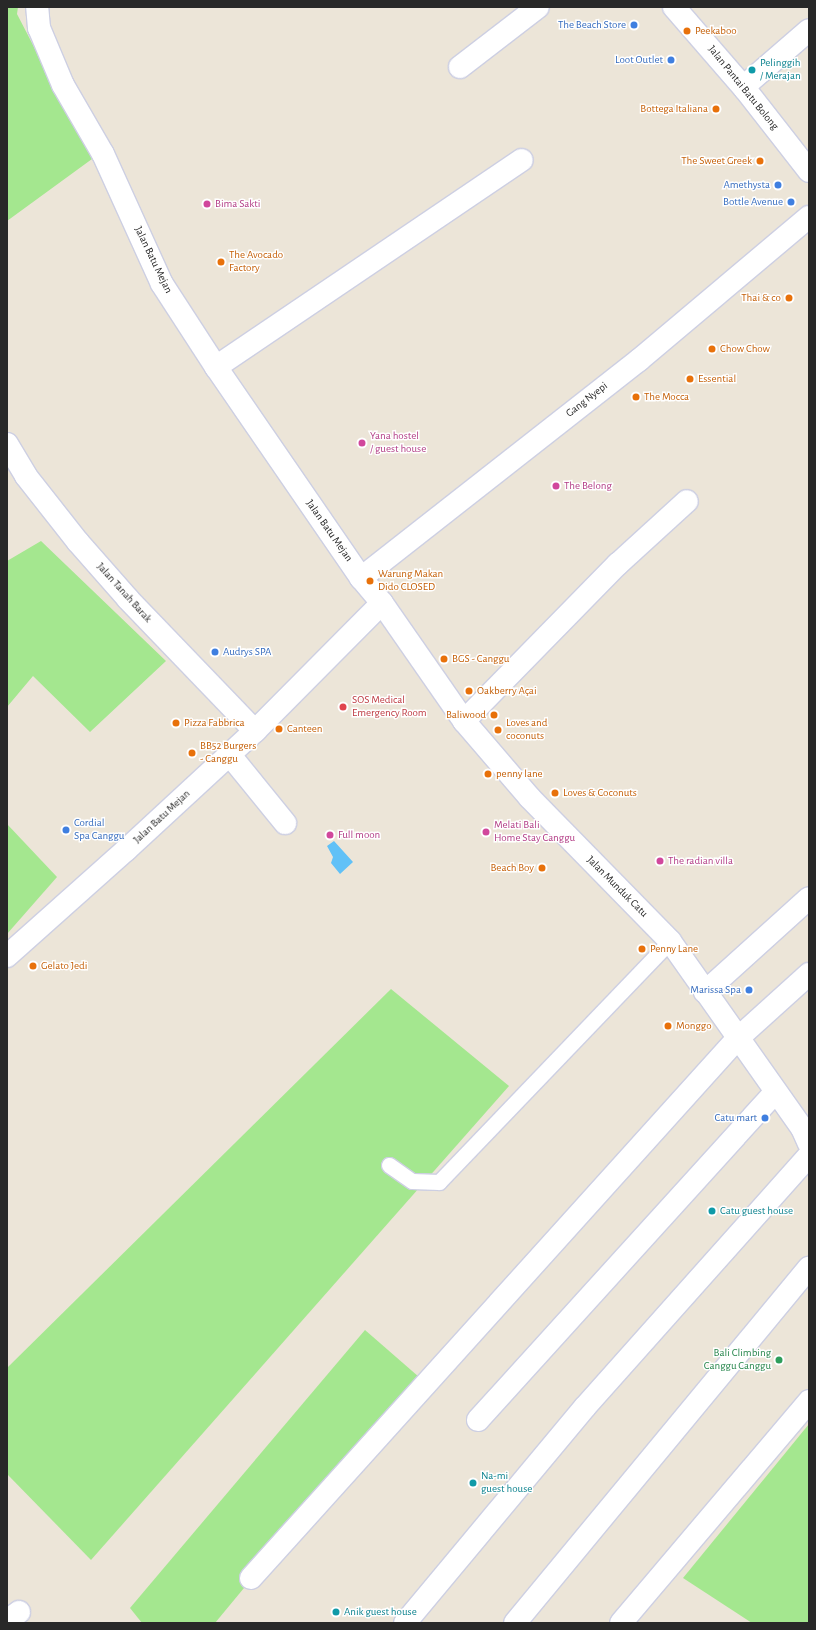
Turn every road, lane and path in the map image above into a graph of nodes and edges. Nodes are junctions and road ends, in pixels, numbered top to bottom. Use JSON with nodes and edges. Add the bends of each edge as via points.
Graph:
{"nodes":[{"id":1,"x":37,"y":7,"type":"edge"},
{"id":2,"x":538,"y":7,"type":"edge"},
{"id":3,"x":674,"y":7,"type":"edge"},
{"id":4,"x":809,"y":30,"type":"edge"},
{"id":5,"x":460,"y":67,"type":"dead end"},
{"id":6,"x":746,"y":89,"type":"junction"},
{"id":7,"x":522,"y":160,"type":"dead end"},
{"id":8,"x":809,"y":171,"type":"edge"},
{"id":9,"x":809,"y":218,"type":"edge"},
{"id":10,"x":216,"y":367,"type":"junction"},
{"id":11,"x":7,"y":444,"type":"edge"},
{"id":12,"x":687,"y":501,"type":"dead end"},
{"id":13,"x":361,"y":578,"type":"junction"},
{"id":14,"x":382,"y":603,"type":"junction"},
{"id":15,"x":464,"y":721,"type":"junction"},
{"id":16,"x":255,"y":731,"type":"junction"},
{"id":17,"x":229,"y":754,"type":"junction"},
{"id":18,"x":285,"y":823,"type":"dead end"},
{"id":19,"x":809,"y":898,"type":"edge"},
{"id":20,"x":670,"y":941,"type":"junction"},
{"id":21,"x":7,"y":956,"type":"edge"},
{"id":22,"x":809,"y":974,"type":"edge"},
{"id":23,"x":705,"y":992,"type":"junction"},
{"id":24,"x":737,"y":1039,"type":"junction"},
{"id":25,"x":775,"y":1093,"type":"junction"},
{"id":26,"x":807,"y":1131,"type":"edge"},
{"id":27,"x":809,"y":1156,"type":"edge"},
{"id":28,"x":389,"y":1165,"type":"dead end"},
{"id":29,"x":809,"y":1268,"type":"edge"},
{"id":30,"x":809,"y":1401,"type":"edge"},
{"id":31,"x":478,"y":1420,"type":"dead end"},
{"id":32,"x":251,"y":1578,"type":"dead end"},
{"id":33,"x":405,"y":1623,"type":"edge"},
{"id":34,"x":515,"y":1623,"type":"edge"},
{"id":35,"x":621,"y":1623,"type":"edge"}],
"edges":[{"from":1,"to":10,"type":"street","name":"Jalan Batu Mejan","via":[[39,28],[63,85],[103,154],[162,284]]},
{"from":2,"to":5,"type":"street"},
{"from":3,"to":6,"type":"street","name":"Jalan Pantai Batu Bolong"},
{"from":4,"to":6,"type":"street","via":[[749,82]]},
{"from":6,"to":8,"type":"street","name":"Jalan Pantai Batu Bolong"},
{"from":7,"to":10,"type":"street"},
{"from":9,"to":13,"type":"street","name":"Gang Nyepi","via":[[639,360]]},
{"from":10,"to":13,"type":"street","name":"Jalan Batu Mejan"},
{"from":11,"to":16,"type":"street","name":"Jalan Tanah Barak","via":[[26,476],[78,542],[128,599]]},
{"from":12,"to":15,"type":"street","via":[[618,564]]},
{"from":13,"to":14,"type":"street","name":"Jalan Batu Mejan"},
{"from":14,"to":15,"type":"street","name":"Jalan Munduk Catu"},
{"from":14,"to":16,"type":"street","name":"Jalan Batu Mejan"},
{"from":15,"to":20,"type":"street","name":"Jalan Munduk Catu","via":[[530,798]]},
{"from":16,"to":17,"type":"street","name":"Jalan Batu Mejan"},
{"from":17,"to":18,"type":"street"},
{"from":17,"to":21,"type":"street","name":"Jalan Batu Mejan"},
{"from":19,"to":23,"type":"street"},
{"from":20,"to":23,"type":"street","name":"Jalan Munduk Catu"},
{"from":20,"to":28,"type":"lane","via":[[438,1182],[412,1181]]},
{"from":22,"to":24,"type":"street"},
{"from":23,"to":24,"type":"street","name":"Jalan Munduk Catu"},
{"from":24,"to":25,"type":"street","name":"Jalan Munduk Catu"},
{"from":24,"to":32,"type":"street"},
{"from":25,"to":26,"type":"street","name":"Jalan Munduk Catu"},
{"from":25,"to":31,"type":"street"},
{"from":27,"to":33,"type":"street","via":[[585,1407]]},
{"from":29,"to":34,"type":"street"},
{"from":30,"to":35,"type":"street"}]}
